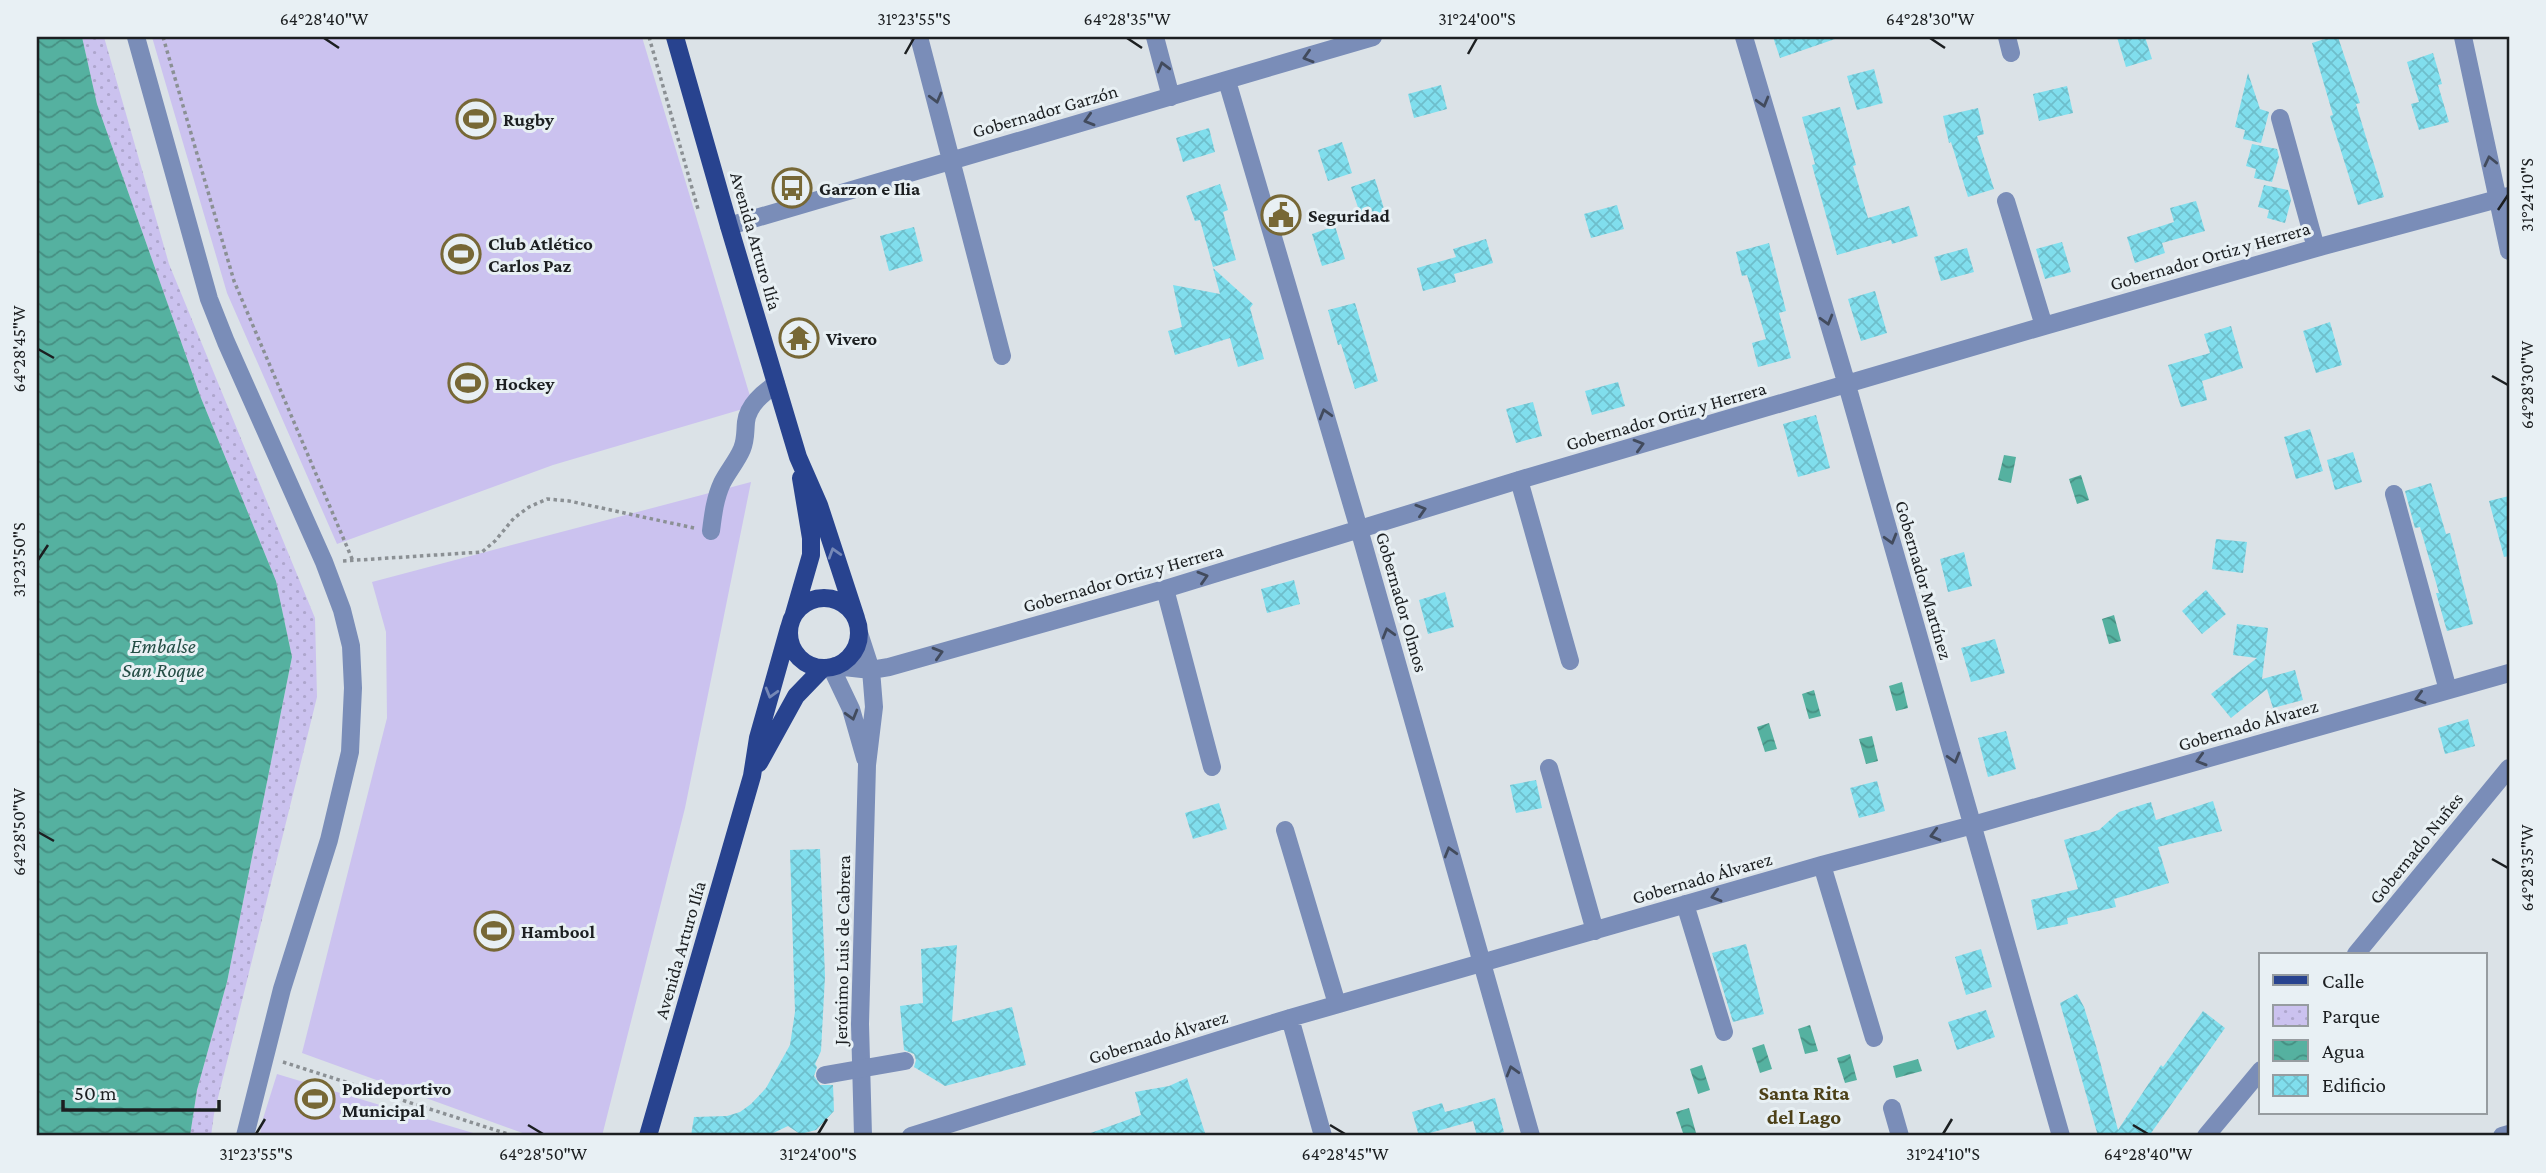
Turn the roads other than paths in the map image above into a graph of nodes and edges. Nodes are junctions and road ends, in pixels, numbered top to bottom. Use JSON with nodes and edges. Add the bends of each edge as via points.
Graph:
{"nodes":[{"id":1,"x":136,"y":37,"type":"edge"},
{"id":2,"x":675,"y":37,"type":"edge"},
{"id":3,"x":919,"y":37,"type":"edge"},
{"id":4,"x":1155,"y":37,"type":"edge"},
{"id":5,"x":1373,"y":37,"type":"edge"},
{"id":6,"x":1744,"y":37,"type":"edge"},
{"id":7,"x":2463,"y":37,"type":"edge"},
{"id":8,"x":1227,"y":81,"type":"junction"},
{"id":9,"x":1171,"y":97,"type":"junction"},
{"id":10,"x":2280,"y":118,"type":"dead end"},
{"id":11,"x":953,"y":159,"type":"junction"},
{"id":12,"x":2504,"y":198,"type":"edge"},
{"id":13,"x":2006,"y":201,"type":"dead end"},
{"id":14,"x":729,"y":226,"type":"junction"},
{"id":15,"x":2316,"y":248,"type":"junction"},
{"id":16,"x":2509,"y":251,"type":"edge"},
{"id":17,"x":2044,"y":326,"type":"junction"},
{"id":18,"x":1002,"y":356,"type":"dead end"},
{"id":19,"x":776,"y":384,"type":"junction"},
{"id":20,"x":1847,"y":385,"type":"junction"},
{"id":21,"x":798,"y":457,"type":"junction"},
{"id":22,"x":1519,"y":480,"type":"junction"},
{"id":23,"x":2394,"y":494,"type":"dead end"},
{"id":24,"x":1359,"y":529,"type":"junction"},
{"id":25,"x":711,"y":531,"type":"road end"},
{"id":26,"x":1166,"y":589,"type":"junction"},
{"id":27,"x":791,"y":623,"type":"junction"},
{"id":28,"x":858,"y":625,"type":"junction"},
{"id":29,"x":1570,"y":661,"type":"dead end"},
{"id":30,"x":830,"y":667,"type":"junction"},
{"id":31,"x":872,"y":670,"type":"junction"},
{"id":32,"x":2509,"y":673,"type":"edge"},
{"id":33,"x":2448,"y":691,"type":"junction"},
{"id":34,"x":867,"y":765,"type":"junction"},
{"id":35,"x":1212,"y":767,"type":"dead end"},
{"id":36,"x":1549,"y":768,"type":"dead end"},
{"id":37,"x":2509,"y":768,"type":"edge"},
{"id":38,"x":752,"y":776,"type":"junction"},
{"id":39,"x":1973,"y":825,"type":"junction"},
{"id":40,"x":1285,"y":830,"type":"dead end"},
{"id":41,"x":1822,"y":865,"type":"junction"},
{"id":42,"x":1685,"y":904,"type":"junction"},
{"id":43,"x":1595,"y":931,"type":"junction"},
{"id":44,"x":2357,"y":953,"type":"edge"},
{"id":45,"x":1481,"y":964,"type":"junction"},
{"id":46,"x":1337,"y":1004,"type":"junction"},
{"id":47,"x":1290,"y":1018,"type":"junction"},
{"id":48,"x":1724,"y":1032,"type":"dead end"},
{"id":49,"x":1874,"y":1038,"type":"dead end"},
{"id":50,"x":905,"y":1061,"type":"dead end"},
{"id":51,"x":2259,"y":1072,"type":"edge"},
{"id":52,"x":825,"y":1075,"type":"dead end"},
{"id":53,"x":1892,"y":1108,"type":"dead end"},
{"id":54,"x":2509,"y":1134,"type":"edge"},
{"id":55,"x":244,"y":1136,"type":"edge"},
{"id":56,"x":648,"y":1136,"type":"edge"},
{"id":57,"x":863,"y":1136,"type":"edge"},
{"id":58,"x":911,"y":1136,"type":"edge"},
{"id":59,"x":1323,"y":1136,"type":"edge"},
{"id":60,"x":1531,"y":1136,"type":"edge"},
{"id":61,"x":1900,"y":1136,"type":"edge"},
{"id":62,"x":2061,"y":1136,"type":"edge"},
{"id":63,"x":2206,"y":1136,"type":"edge"},
{"id":64,"x":2502,"y":1136,"type":"edge"}],
"edges":[{"from":1,"to":55,"type":"street","via":[[209,299],[324,562],[351,646],[350,752],[330,840],[282,989]]},
{"from":2,"to":14,"type":"main road","name":"Avenida Arturo Ilía"},
{"from":3,"to":11,"type":"street","one_way":true},
{"from":9,"to":4,"type":"street","one_way":true},
{"from":5,"to":8,"type":"street","name":"Gobernador Garzón","one_way":true},
{"from":6,"to":20,"type":"street","name":"Gobernador Martínez","one_way":true},
{"from":12,"to":7,"type":"street","one_way":true},
{"from":8,"to":9,"type":"street","name":"Gobernador Garzón"},
{"from":24,"to":8,"type":"street","name":"Gobernador Olmos","one_way":true},
{"from":9,"to":11,"type":"street","name":"Gobernador Garzón","one_way":true},
{"from":10,"to":15,"type":"street"},
{"from":11,"to":14,"type":"street","name":"Gobernador Garzón"},
{"from":11,"to":18,"type":"street"},
{"from":12,"to":15,"type":"street","name":"Gobernador Ortiz y Herrera"},
{"from":12,"to":16,"type":"street"},
{"from":13,"to":17,"type":"street"},
{"from":14,"to":19,"type":"main road","name":"Avenida Arturo Ilía"},
{"from":15,"to":17,"type":"street","name":"Gobernador Ortiz y Herrera"},
{"from":17,"to":20,"type":"street","name":"Gobernador Ortiz y Herrera"},
{"from":19,"to":21,"type":"main road","name":"Avenida Arturo Ilía"},
{"from":19,"to":25,"type":"street","via":[[749,411],[746,436],[723,481]]},
{"from":22,"to":20,"type":"street","name":"Gobernador Ortiz y Herrera","one_way":true},
{"from":20,"to":39,"type":"street","name":"Gobernador Martínez","one_way":true},
{"from":21,"to":27,"type":"main road","name":"Avenida Arturo Ilía","via":[[811,555]]},
{"from":28,"to":21,"type":"main road","name":"Avenida Arturo Ilía","one_way":true,"via":[[819,505]]},
{"from":24,"to":22,"type":"street","name":"Gobernador Ortiz y Herrera","one_way":true},
{"from":22,"to":29,"type":"street"},
{"from":23,"to":33,"type":"street"},
{"from":26,"to":24,"type":"street","name":"Gobernador Ortiz y Herrera","one_way":true},
{"from":45,"to":24,"type":"street","name":"Gobernador Olmos","one_way":true},
{"from":31,"to":26,"type":"street","name":"Gobernador Ortiz y Herrera","one_way":true},
{"from":26,"to":35,"type":"street"},
{"from":27,"to":28,"type":"main road","via":[[805,604],[824,597],[843,603]]},
{"from":27,"to":30,"type":"main road","via":[[789,638],[799,657]]},
{"from":27,"to":38,"type":"main road","name":"Avenida Arturo Ilía","one_way":true,"via":[[758,738]]},
{"from":28,"to":30,"type":"main road","via":[[854,651]]},
{"from":28,"to":31,"type":"street","name":"Jerónimo Luis de Cabrera"},
{"from":30,"to":31,"type":"street","name":"Gobernador Ortiz y Herrera"},
{"from":30,"to":34,"type":"street","name":"Jerónimo Luis de Cabrera","one_way":true,"via":[[851,709]]},
{"from":30,"to":38,"type":"main road","name":"Avenida Arturo Ilía","via":[[796,696]]},
{"from":31,"to":34,"type":"street","name":"Jerónimo Luis de Cabrera","via":[[874,707]]},
{"from":32,"to":33,"type":"street","name":"Gobernado Álvarez"},
{"from":33,"to":39,"type":"street","name":"Gobernado Álvarez","one_way":true},
{"from":34,"to":57,"type":"street","name":"Jerónimo Luis de Cabrera","via":[[860,1024]]},
{"from":36,"to":43,"type":"street"},
{"from":37,"to":44,"type":"street","name":"Gobernado Nuñes"},
{"from":38,"to":56,"type":"main road","name":"Avenida Arturo Ilía"},
{"from":39,"to":41,"type":"street","name":"Gobernado Álvarez","one_way":true},
{"from":39,"to":62,"type":"street","name":"Gobernador Martínez"},
{"from":40,"to":46,"type":"street"},
{"from":41,"to":42,"type":"street","name":"Gobernado Álvarez","one_way":true},
{"from":41,"to":49,"type":"street"},
{"from":42,"to":43,"type":"street","name":"Gobernado Álvarez"},
{"from":42,"to":48,"type":"street"},
{"from":43,"to":45,"type":"street","name":"Gobernado Álvarez"},
{"from":45,"to":46,"type":"street","name":"Gobernado Álvarez"},
{"from":60,"to":45,"type":"street","name":"Gobernador Olmos","one_way":true},
{"from":46,"to":47,"type":"street","name":"Gobernado Álvarez"},
{"from":47,"to":58,"type":"street","name":"Gobernado Álvarez"},
{"from":47,"to":59,"type":"street"},
{"from":50,"to":52,"type":"street","bridge":true},
{"from":51,"to":63,"type":"street"},
{"from":53,"to":61,"type":"street"},
{"from":54,"to":64,"type":"street"}]}
